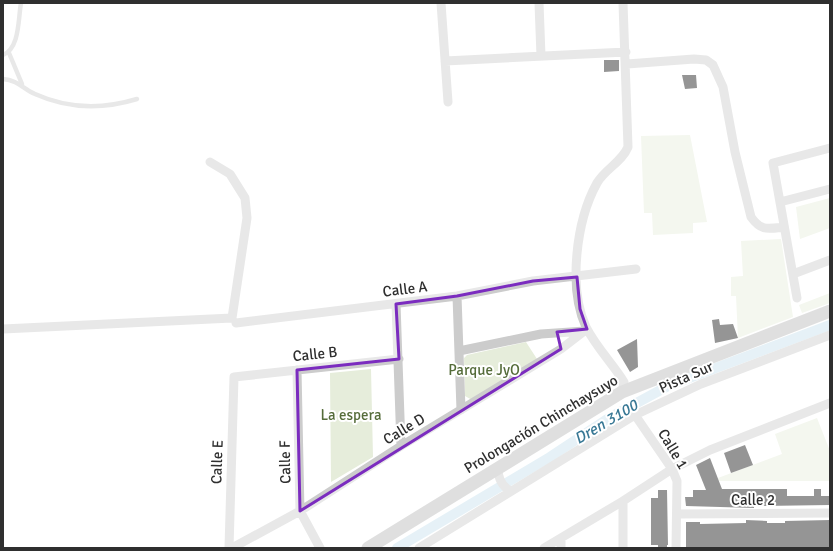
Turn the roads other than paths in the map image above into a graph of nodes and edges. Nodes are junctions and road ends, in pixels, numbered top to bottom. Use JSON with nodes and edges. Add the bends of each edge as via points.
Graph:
{"nodes":[{"id":1,"x":21,"y":3,"type":"edge"},
{"id":2,"x":441,"y":3,"type":"edge"},
{"id":3,"x":539,"y":3,"type":"edge"},
{"id":4,"x":623,"y":3,"type":"edge"},
{"id":5,"x":626,"y":52,"type":"junction"},
{"id":6,"x":9,"y":53,"type":"junction"},
{"id":7,"x":3,"y":55,"type":"edge"},
{"id":8,"x":541,"y":56,"type":"junction"},
{"id":9,"x":445,"y":61,"type":"junction"},
{"id":10,"x":627,"y":64,"type":"junction"},
{"id":11,"x":3,"y":79,"type":"edge"},
{"id":12,"x":22,"y":84,"type":"junction"},
{"id":13,"x":137,"y":99,"type":"dead end"},
{"id":14,"x":448,"y":102,"type":"dead end"},
{"id":15,"x":830,"y":148,"type":"edge"},
{"id":16,"x":210,"y":162,"type":"dead end"},
{"id":17,"x":830,"y":189,"type":"edge"},
{"id":18,"x":780,"y":202,"type":"junction"},
{"id":19,"x":784,"y":227,"type":"junction"},
{"id":20,"x":830,"y":260,"type":"edge"},
{"id":21,"x":636,"y":270,"type":"dead end"},
{"id":22,"x":793,"y":274,"type":"junction"},
{"id":23,"x":577,"y":277,"type":"junction"},
{"id":24,"x":457,"y":296,"type":"junction"},
{"id":25,"x":797,"y":298,"type":"dead end"},
{"id":26,"x":396,"y":304,"type":"junction"},
{"id":27,"x":830,"y":311,"type":"edge"},
{"id":28,"x":236,"y":323,"type":"dead end"},
{"id":29,"x":3,"y":329,"type":"edge"},
{"id":30,"x":586,"y":330,"type":"junction"},
{"id":31,"x":556,"y":332,"type":"junction"},
{"id":32,"x":830,"y":335,"type":"edge"},
{"id":33,"x":561,"y":349,"type":"junction"},
{"id":34,"x":459,"y":351,"type":"junction"},
{"id":35,"x":399,"y":359,"type":"junction"},
{"id":36,"x":297,"y":370,"type":"junction"},
{"id":37,"x":234,"y":377,"type":"joint"},
{"id":38,"x":622,"y":392,"type":"junction"},
{"id":39,"x":830,"y":403,"type":"edge"},
{"id":40,"x":461,"y":410,"type":"junction"},
{"id":41,"x":635,"y":415,"type":"junction"},
{"id":42,"x":401,"y":446,"type":"junction"},
{"id":43,"x":672,"y":469,"type":"junction"},
{"id":44,"x":498,"y":471,"type":"junction"},
{"id":45,"x":509,"y":490,"type":"junction"},
{"id":46,"x":623,"y":501,"type":"junction"},
{"id":47,"x":300,"y":511,"type":"junction"},
{"id":48,"x":830,"y":513,"type":"edge"},
{"id":49,"x":677,"y":514,"type":"junction"},
{"id":50,"x":561,"y":538,"type":"junction"},
{"id":51,"x":229,"y":548,"type":"edge"},
{"id":52,"x":232,"y":548,"type":"edge"},
{"id":53,"x":320,"y":548,"type":"edge"},
{"id":54,"x":368,"y":548,"type":"edge"},
{"id":55,"x":419,"y":548,"type":"edge"},
{"id":56,"x":544,"y":548,"type":"edge"},
{"id":57,"x":561,"y":548,"type":"edge"},
{"id":58,"x":624,"y":548,"type":"edge"},
{"id":59,"x":676,"y":548,"type":"edge"}],
"edges":[{"from":1,"to":6,"type":"lane","via":[[15,43]]},
{"from":2,"to":9,"type":"street"},
{"from":3,"to":8,"type":"street"},
{"from":4,"to":5,"type":"street"},
{"from":5,"to":8,"type":"street"},
{"from":5,"to":10,"type":"street"},
{"from":6,"to":7,"type":"lane"},
{"from":6,"to":12,"type":"lane"},
{"from":8,"to":9,"type":"street"},
{"from":9,"to":14,"type":"street"},
{"from":10,"to":19,"type":"street","via":[[694,59],[706,60],[713,65],[723,87],[751,217],[757,226],[766,229]]},
{"from":10,"to":23,"type":"street","via":[[628,147],[625,154],[605,173],[591,196],[577,243]]},
{"from":11,"to":12,"type":"lane","via":[[11,79]]},
{"from":12,"to":13,"type":"lane","via":[[35,94],[75,106],[115,106]]},
{"from":15,"to":18,"type":"street","via":[[773,163]]},
{"from":16,"to":29,"type":"street","via":[[230,174],[245,198],[247,218],[232,318]]},
{"from":17,"to":18,"type":"street"},
{"from":18,"to":19,"type":"street"},
{"from":19,"to":22,"type":"street"},
{"from":20,"to":22,"type":"street"},
{"from":21,"to":23,"type":"street","name":"Calle A"},
{"from":22,"to":25,"type":"street"},
{"from":23,"to":24,"type":"street","name":"Calle A","via":[[533,281]]},
{"from":23,"to":30,"type":"street","via":[[580,309]]},
{"from":24,"to":26,"type":"street","name":"Calle A"},
{"from":24,"to":34,"type":"street"},
{"from":26,"to":28,"type":"street","name":"Calle A"},
{"from":26,"to":35,"type":"street"},
{"from":27,"to":38,"type":"street","name":"Prolongación Chinchaysuyo"},
{"from":30,"to":31,"type":"street"},
{"from":30,"to":33,"type":"street","name":"Calle D"},
{"from":30,"to":38,"type":"street","via":[[624,382]]},
{"from":31,"to":33,"type":"street"},
{"from":31,"to":34,"type":"street"},
{"from":32,"to":41,"type":"street","name":"Pista Sur","via":[[701,384]]},
{"from":33,"to":40,"type":"street","name":"Calle D"},
{"from":34,"to":40,"type":"street"},
{"from":35,"to":36,"type":"street","name":"Calle B"},
{"from":35,"to":42,"type":"street"},
{"from":36,"to":37,"type":"street","name":"Calle B"},
{"from":36,"to":47,"type":"street","name":"Calle F"},
{"from":37,"to":51,"type":"street","name":"Calle E"},
{"from":38,"to":44,"type":"street","name":"Prolongación Chinchaysuyo"},
{"from":39,"to":43,"type":"street","via":[[710,450]]},
{"from":40,"to":42,"type":"street","name":"Calle D"},
{"from":41,"to":43,"type":"street","name":"Calle 1"},
{"from":41,"to":45,"type":"street","name":"Pista Sur"},
{"from":42,"to":47,"type":"street","name":"Calle D"},
{"from":43,"to":46,"type":"street"},
{"from":43,"to":49,"type":"street","name":"Calle 1","via":[[676,481]]},
{"from":44,"to":45,"type":"street"},
{"from":44,"to":54,"type":"street","name":"Prolongación Chinchaysuyo"},
{"from":45,"to":55,"type":"street","name":"Pista Sur"},
{"from":46,"to":50,"type":"street"},
{"from":46,"to":58,"type":"street"},
{"from":47,"to":52,"type":"street","name":"Calle D"},
{"from":47,"to":53,"type":"street","name":"Calle F"},
{"from":48,"to":49,"type":"street","name":"Calle 2"},
{"from":49,"to":59,"type":"street","name":"Calle 1"},
{"from":50,"to":56,"type":"street"},
{"from":50,"to":57,"type":"street"}]}
